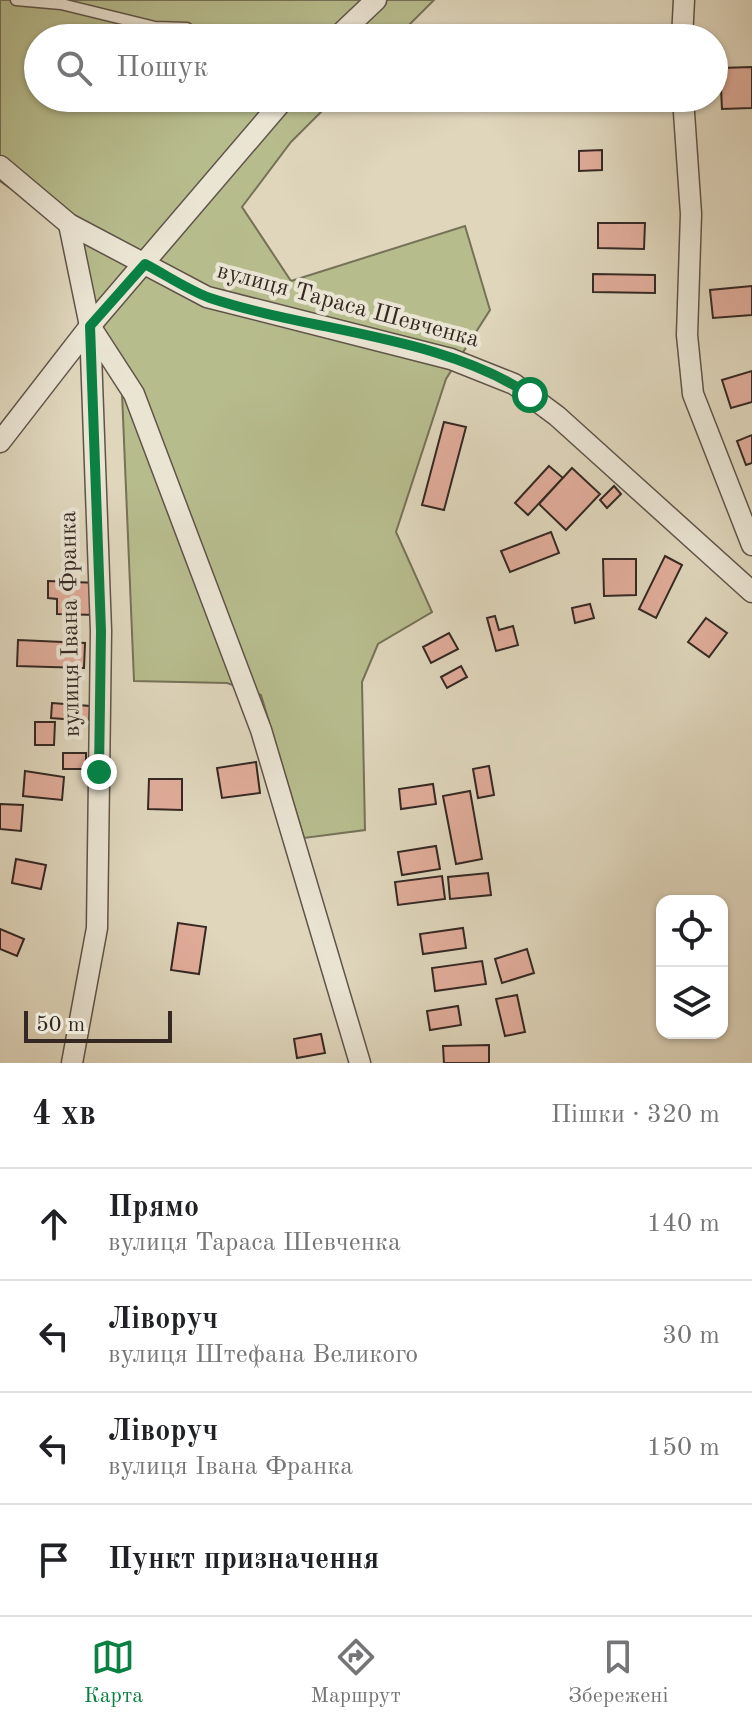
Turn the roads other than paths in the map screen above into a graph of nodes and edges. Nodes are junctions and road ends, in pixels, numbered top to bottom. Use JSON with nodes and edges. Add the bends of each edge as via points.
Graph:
{"nodes":[{"id":1,"x":16,"y":0,"type":"edge"},
{"id":2,"x":376,"y":0,"type":"edge"},
{"id":3,"x":684,"y":0,"type":"edge"},
{"id":4,"x":143,"y":24,"type":"edge"},
{"id":5,"x":351,"y":24,"type":"edge"},
{"id":6,"x":683,"y":24,"type":"edge"},
{"id":7,"x":273,"y":112,"type":"edge"},
{"id":8,"x":684,"y":112,"type":"edge"},
{"id":9,"x":0,"y":166,"type":"edge"},
{"id":10,"x":69,"y":224,"type":"junction"},
{"id":11,"x":145,"y":264,"type":"junction"},
{"id":12,"x":90,"y":326,"type":"junction"},
{"id":13,"x":0,"y":442,"type":"edge"},
{"id":14,"x":752,"y":545,"type":"edge"},
{"id":15,"x":752,"y":592,"type":"edge"},
{"id":16,"x":72,"y":1063,"type":"edge"},
{"id":17,"x":360,"y":1063,"type":"edge"}],
"edges":[{"from":1,"to":4,"type":"lane","via":[[61,4]]},
{"from":2,"to":5,"type":"street"},
{"from":3,"to":6,"type":"street"},
{"from":7,"to":11,"type":"street"},
{"from":8,"to":14,"type":"street","via":[[691,214],[687,335],[693,394]]},
{"from":9,"to":10,"type":"street","name":"вулиця Тараса Шевченка"},
{"from":10,"to":11,"type":"street","name":"вулиця Тараса Шевченка"},
{"from":10,"to":12,"type":"street"},
{"from":11,"to":12,"type":"street"},
{"from":11,"to":15,"type":"street","name":"вулиця Тараса Шевченка","via":[[207,297],[422,351],[500,377],[557,416]]},
{"from":12,"to":13,"type":"street"},
{"from":12,"to":16,"type":"street","name":"вулиця Івана Франка","via":[[101,631],[97,928]]},
{"from":12,"to":17,"type":"street","via":[[134,394],[261,730]]}]}
